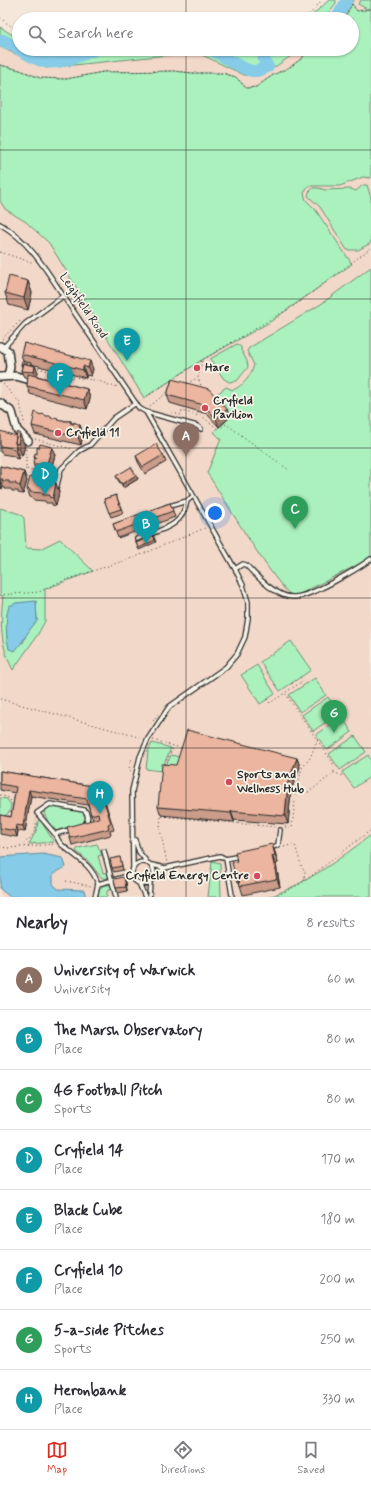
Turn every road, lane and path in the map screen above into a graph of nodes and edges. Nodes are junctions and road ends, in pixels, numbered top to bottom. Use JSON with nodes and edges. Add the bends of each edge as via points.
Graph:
{"nodes":[{"id":1,"x":322,"y":0,"type":"edge"},
{"id":2,"x":354,"y":0,"type":"edge"},
{"id":3,"x":352,"y":4,"type":"junction"},
{"id":4,"x":371,"y":9,"type":"edge"},
{"id":5,"x":312,"y":12,"type":"edge"},
{"id":6,"x":348,"y":12,"type":"edge"},
{"id":7,"x":0,"y":18,"type":"edge"},
{"id":8,"x":12,"y":27,"type":"edge"},
{"id":9,"x":304,"y":56,"type":"edge"},
{"id":10,"x":0,"y":65,"type":"edge"},
{"id":11,"x":0,"y":225,"type":"edge"},
{"id":12,"x":371,"y":248,"type":"edge"},
{"id":13,"x":0,"y":252,"type":"edge"},
{"id":14,"x":42,"y":265,"type":"junction"},
{"id":15,"x":63,"y":296,"type":"junction"},
{"id":16,"x":2,"y":346,"type":"edge"},
{"id":17,"x":202,"y":360,"type":"junction"},
{"id":18,"x":38,"y":368,"type":"dead end"},
{"id":19,"x":8,"y":375,"type":"junction"},
{"id":20,"x":65,"y":375,"type":"junction"},
{"id":21,"x":0,"y":377,"type":"edge"},
{"id":22,"x":74,"y":377,"type":"junction"},
{"id":23,"x":198,"y":378,"type":"junction"},
{"id":24,"x":0,"y":382,"type":"edge"},
{"id":25,"x":63,"y":382,"type":"junction"},
{"id":26,"x":42,"y":383,"type":"edge"},
{"id":27,"x":59,"y":383,"type":"edge"},
{"id":28,"x":183,"y":383,"type":"edge"},
{"id":29,"x":124,"y":385,"type":"junction"},
{"id":30,"x":171,"y":389,"type":"edge"},
{"id":31,"x":203,"y":390,"type":"edge"},
{"id":32,"x":140,"y":401,"type":"dead end"},
{"id":33,"x":0,"y":403,"type":"edge"},
{"id":34,"x":136,"y":403,"type":"junction"},
{"id":35,"x":150,"y":406,"type":"dead end"},
{"id":36,"x":146,"y":412,"type":"junction"},
{"id":37,"x":168,"y":412,"type":"dead end"},
{"id":38,"x":201,"y":429,"type":"dead end"},
{"id":39,"x":25,"y":432,"type":"dead end"},
{"id":40,"x":29,"y":439,"type":"junction"},
{"id":41,"x":79,"y":451,"type":"junction"},
{"id":42,"x":26,"y":469,"type":"junction"},
{"id":43,"x":289,"y":470,"type":"dead end"},
{"id":44,"x":22,"y":473,"type":"edge"},
{"id":45,"x":58,"y":480,"type":"junction"},
{"id":46,"x":56,"y":490,"type":"edge"},
{"id":47,"x":193,"y":496,"type":"junction"},
{"id":48,"x":187,"y":501,"type":"junction"},
{"id":49,"x":163,"y":508,"type":"edge"},
{"id":50,"x":208,"y":533,"type":"dead end"},
{"id":51,"x":137,"y":539,"type":"dead end"},
{"id":52,"x":371,"y":558,"type":"edge"},
{"id":53,"x":235,"y":569,"type":"junction"},
{"id":54,"x":0,"y":595,"type":"edge"},
{"id":55,"x":300,"y":677,"type":"dead end"},
{"id":56,"x":292,"y":683,"type":"dead end"},
{"id":57,"x":295,"y":686,"type":"junction"},
{"id":58,"x":285,"y":692,"type":"junction"},
{"id":59,"x":0,"y":699,"type":"edge"},
{"id":60,"x":267,"y":699,"type":"dead end"},
{"id":61,"x":160,"y":712,"type":"dead end"},
{"id":62,"x":152,"y":723,"type":"dead end"},
{"id":63,"x":146,"y":738,"type":"junction"},
{"id":64,"x":317,"y":738,"type":"junction"},
{"id":65,"x":141,"y":744,"type":"dead end"},
{"id":66,"x":174,"y":746,"type":"junction"},
{"id":67,"x":187,"y":749,"type":"edge"},
{"id":68,"x":136,"y":756,"type":"dead end"},
{"id":69,"x":165,"y":765,"type":"edge"},
{"id":70,"x":334,"y":773,"type":"junction"},
{"id":71,"x":131,"y":774,"type":"dead end"},
{"id":72,"x":345,"y":776,"type":"dead end"},
{"id":73,"x":291,"y":790,"type":"dead end"},
{"id":74,"x":296,"y":791,"type":"junction"},
{"id":75,"x":0,"y":795,"type":"edge"},
{"id":76,"x":161,"y":809,"type":"edge"},
{"id":77,"x":36,"y":816,"type":"dead end"},
{"id":78,"x":161,"y":816,"type":"junction"},
{"id":79,"x":5,"y":817,"type":"edge"},
{"id":80,"x":284,"y":827,"type":"dead end"},
{"id":81,"x":278,"y":828,"type":"joint"},
{"id":82,"x":371,"y":830,"type":"edge"},
{"id":83,"x":55,"y":834,"type":"junction"},
{"id":84,"x":133,"y":835,"type":"junction"},
{"id":85,"x":60,"y":844,"type":"junction"},
{"id":86,"x":0,"y":847,"type":"edge"},
{"id":87,"x":20,"y":847,"type":"junction"},
{"id":88,"x":275,"y":847,"type":"junction"},
{"id":89,"x":262,"y":850,"type":"edge"},
{"id":90,"x":104,"y":851,"type":"dead end"},
{"id":91,"x":242,"y":856,"type":"edge"},
{"id":92,"x":226,"y":859,"type":"junction"},
{"id":93,"x":146,"y":861,"type":"junction"},
{"id":94,"x":152,"y":865,"type":"junction"},
{"id":95,"x":133,"y":868,"type":"junction"},
{"id":96,"x":166,"y":868,"type":"junction"},
{"id":97,"x":132,"y":875,"type":"junction"},
{"id":98,"x":154,"y":876,"type":"junction"},
{"id":99,"x":113,"y":880,"type":"junction"},
{"id":100,"x":66,"y":881,"type":"dead end"},
{"id":101,"x":304,"y":881,"type":"junction"},
{"id":102,"x":150,"y":882,"type":"junction"},
{"id":103,"x":139,"y":883,"type":"junction"},
{"id":104,"x":98,"y":885,"type":"junction"},
{"id":105,"x":232,"y":895,"type":"dead end"},
{"id":106,"x":95,"y":897,"type":"edge"},
{"id":107,"x":116,"y":897,"type":"edge"},
{"id":108,"x":145,"y":897,"type":"edge"},
{"id":109,"x":149,"y":897,"type":"edge"},
{"id":110,"x":274,"y":897,"type":"edge"}],
"edges":[{"from":1,"to":5,"type":"path"},
{"from":2,"to":3,"type":"path"},
{"from":3,"to":4,"type":"path","via":[[357,11]]},
{"from":3,"to":6,"type":"path"},
{"from":7,"to":8,"type":"path"},
{"from":9,"to":10,"type":"path","via":[[256,87],[246,88],[236,77],[222,73],[103,72],[66,79],[40,78]]},
{"from":11,"to":14,"type":"lane","name":"Leighfield Road","via":[[20,237]]},
{"from":12,"to":17,"type":"path","via":[[295,305]]},
{"from":13,"to":14,"type":"path"},
{"from":14,"to":15,"type":"lane","name":"Leighfield Road"},
{"from":15,"to":16,"type":"lane","via":[[25,324]]},
{"from":15,"to":29,"type":"lane","name":"Leighfield Road"},
{"from":16,"to":19,"type":"street","via":[[8,351]]},
{"from":17,"to":23,"type":"path"},
{"from":17,"to":32,"type":"path"},
{"from":18,"to":20,"type":"path"},
{"from":19,"to":21,"type":"street"},
{"from":19,"to":26,"type":"street"},
{"from":20,"to":22,"type":"path"},
{"from":20,"to":25,"type":"path"},
{"from":22,"to":25,"type":"path"},
{"from":22,"to":29,"type":"path","via":[[95,380],[114,387]]},
{"from":23,"to":28,"type":"path"},
{"from":23,"to":31,"type":"path"},
{"from":24,"to":39,"type":"path","via":[[20,403]]},
{"from":25,"to":27,"type":"path"},
{"from":29,"to":34,"type":"lane","name":"Leighfield Road"},
{"from":30,"to":35,"type":"path"},
{"from":33,"to":40,"type":"street","via":[[12,412],[17,430]]},
{"from":34,"to":36,"type":"lane"},
{"from":34,"to":41,"type":"lane","via":[[114,418],[90,445]]},
{"from":36,"to":38,"type":"lane"},
{"from":36,"to":47,"type":"lane"},
{"from":37,"to":43,"type":"path","via":[[181,415],[182,411],[204,417],[219,430],[226,424]]},
{"from":40,"to":41,"type":"path"},
{"from":40,"to":42,"type":"path","via":[[26,443]]},
{"from":41,"to":45,"type":"lane","via":[[61,469]]},
{"from":42,"to":44,"type":"path"},
{"from":42,"to":45,"type":"path"},
{"from":45,"to":46,"type":"lane"},
{"from":47,"to":48,"type":"lane"},
{"from":47,"to":53,"type":"lane"},
{"from":48,"to":49,"type":"lane"},
{"from":48,"to":51,"type":"lane","via":[[185,509],[175,523]]},
{"from":50,"to":54,"type":"path","via":[[206,528],[39,592]]},
{"from":52,"to":53,"type":"lane","via":[[356,570],[312,592],[293,598],[261,582],[246,565]]},
{"from":53,"to":63,"type":"lane","via":[[246,594],[248,610],[247,627],[240,648],[219,673],[169,707]]},
{"from":55,"to":57,"type":"path","via":[[303,681]]},
{"from":56,"to":57,"type":"path"},
{"from":57,"to":58,"type":"path"},
{"from":58,"to":60,"type":"path","via":[[270,703]]},
{"from":58,"to":64,"type":"path"},
{"from":59,"to":63,"type":"path"},
{"from":61,"to":62,"type":"path"},
{"from":63,"to":65,"type":"path"},
{"from":63,"to":66,"type":"path"},
{"from":63,"to":84,"type":"lane","via":[[133,782]]},
{"from":64,"to":70,"type":"path","via":[[331,758]]},
{"from":64,"to":74,"type":"path","via":[[310,758],[302,768]]},
{"from":66,"to":67,"type":"path"},
{"from":66,"to":69,"type":"path"},
{"from":68,"to":71,"type":"path","via":[[131,760]]},
{"from":70,"to":72,"type":"path"},
{"from":70,"to":74,"type":"path","via":[[309,792]]},
{"from":73,"to":74,"type":"path"},
{"from":74,"to":80,"type":"path","via":[[292,828]]},
{"from":75,"to":79,"type":"path","via":[[10,798],[15,808]]},
{"from":76,"to":78,"type":"path"},
{"from":77,"to":87,"type":"path","via":[[31,838]]},
{"from":78,"to":81,"type":"path"},
{"from":78,"to":96,"type":"path","via":[[160,830]]},
{"from":81,"to":88,"type":"lane","via":[[278,844]]},
{"from":82,"to":101,"type":"path"},
{"from":83,"to":83,"type":"lane","via":[[84,825],[88,821],[86,811],[50,804],[44,807],[37,813]]},
{"from":83,"to":85,"type":"lane"},
{"from":84,"to":93,"type":"lane","via":[[139,852]]},
{"from":84,"to":95,"type":"lane"},
{"from":85,"to":87,"type":"path"},
{"from":85,"to":104,"type":"lane","via":[[86,863],[96,877]]},
{"from":86,"to":87,"type":"path"},
{"from":88,"to":89,"type":"lane"},
{"from":88,"to":101,"type":"path","via":[[295,845],[305,871]]},
{"from":90,"to":99,"type":"lane"},
{"from":91,"to":92,"type":"lane"},
{"from":92,"to":96,"type":"lane","via":[[220,856]]},
{"from":92,"to":105,"type":"lane"},
{"from":93,"to":94,"type":"lane"},
{"from":93,"to":95,"type":"lane","via":[[138,862]]},
{"from":94,"to":96,"type":"lane"},
{"from":94,"to":98,"type":"lane"},
{"from":95,"to":97,"type":"lane"},
{"from":96,"to":98,"type":"lane"},
{"from":97,"to":99,"type":"lane"},
{"from":97,"to":103,"type":"lane"},
{"from":98,"to":102,"type":"lane"},
{"from":99,"to":104,"type":"lane"},
{"from":99,"to":107,"type":"lane"},
{"from":100,"to":104,"type":"path"},
{"from":101,"to":110,"type":"path"},
{"from":102,"to":103,"type":"lane"},
{"from":102,"to":109,"type":"lane"},
{"from":103,"to":108,"type":"lane"},
{"from":104,"to":106,"type":"lane"}]}
